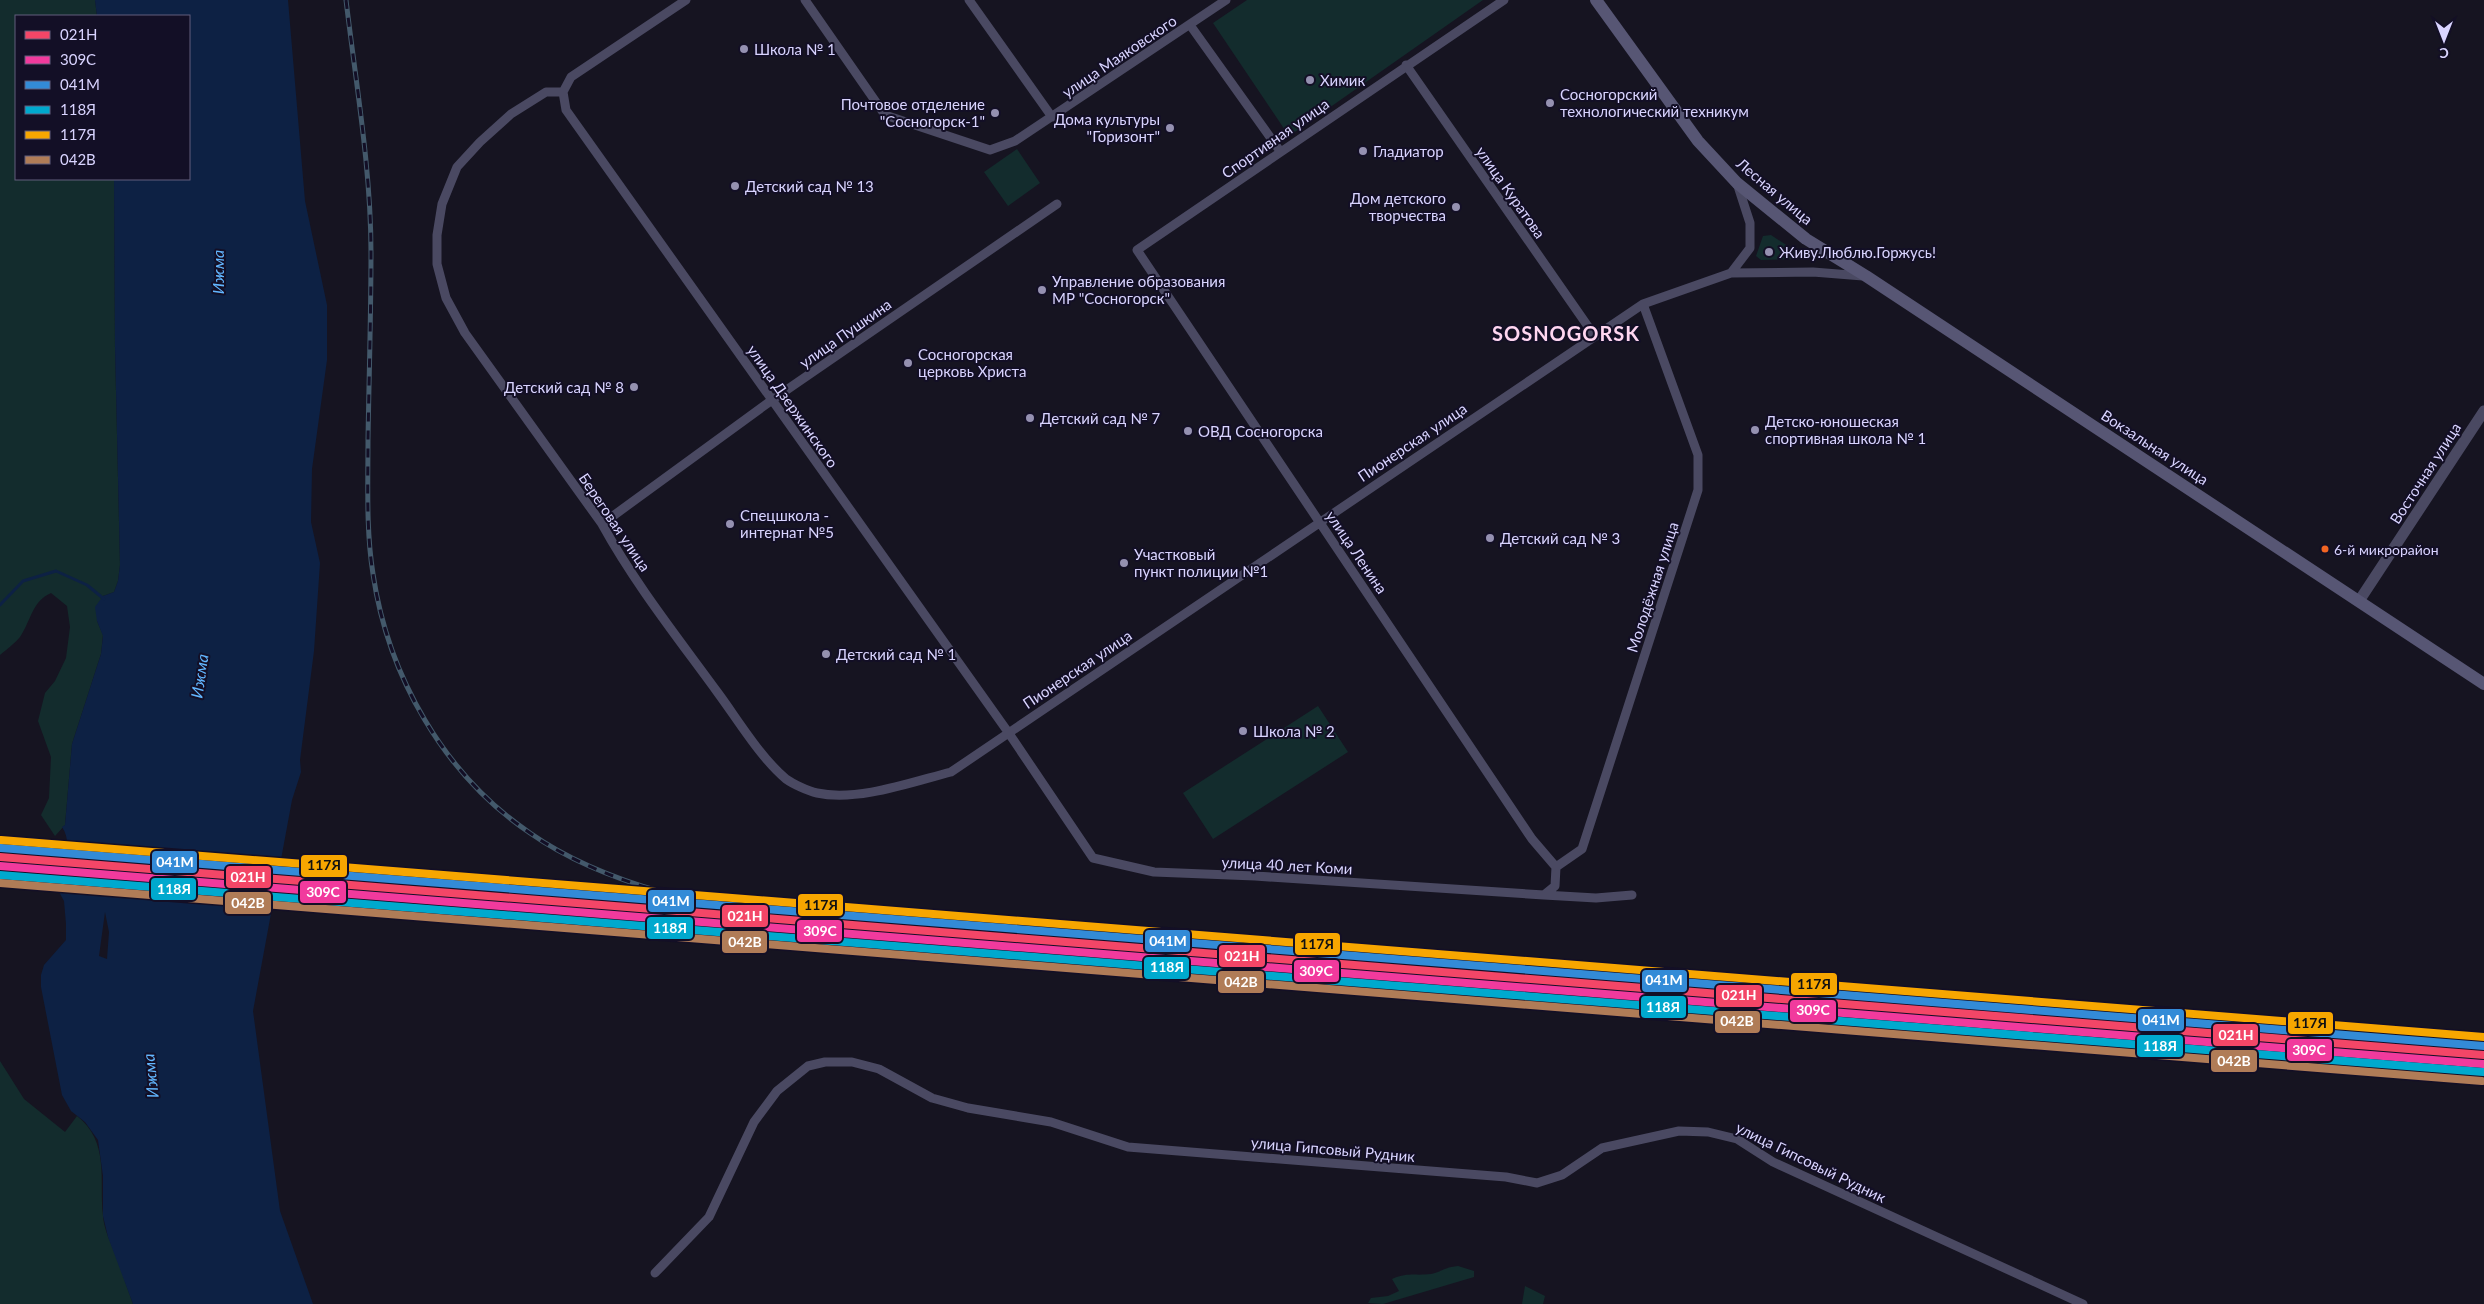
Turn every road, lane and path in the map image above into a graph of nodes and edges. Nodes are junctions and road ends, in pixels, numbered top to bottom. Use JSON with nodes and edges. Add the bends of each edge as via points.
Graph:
{"nodes":[{"id":1,"x":686,"y":0,"type":"edge"},
{"id":2,"x":805,"y":0,"type":"edge"},
{"id":3,"x":970,"y":0,"type":"edge"},
{"id":4,"x":1226,"y":0,"type":"edge"},
{"id":5,"x":1504,"y":0,"type":"edge"},
{"id":6,"x":1596,"y":0,"type":"edge"},
{"id":7,"x":1190,"y":25,"type":"junction"},
{"id":8,"x":1406,"y":65,"type":"junction"},
{"id":9,"x":562,"y":92,"type":"junction"},
{"id":10,"x":1052,"y":117,"type":"junction"},
{"id":11,"x":1280,"y":151,"type":"junction"},
{"id":12,"x":1737,"y":183,"type":"junction"},
{"id":13,"x":1058,"y":204,"type":"dead end"},
{"id":14,"x":1806,"y":239,"type":"joint"},
{"id":15,"x":1137,"y":250,"type":"joint"},
{"id":16,"x":1731,"y":273,"type":"junction"},
{"id":17,"x":1866,"y":276,"type":"junction"},
{"id":18,"x":1643,"y":304,"type":"junction"},
{"id":19,"x":1594,"y":335,"type":"junction"},
{"id":20,"x":772,"y":400,"type":"junction"},
{"id":21,"x":2484,"y":411,"type":"edge"},
{"id":22,"x":1320,"y":521,"type":"junction"},
{"id":23,"x":602,"y":524,"type":"junction"},
{"id":24,"x":2359,"y":601,"type":"junction"},
{"id":25,"x":2484,"y":684,"type":"edge"},
{"id":26,"x":1008,"y":732,"type":"junction"},
{"id":27,"x":1556,"y":868,"type":"junction"},
{"id":28,"x":1632,"y":895,"type":"dead end"},
{"id":29,"x":1544,"y":896,"type":"junction"},
{"id":30,"x":655,"y":1273,"type":"dead end"},
{"id":31,"x":2083,"y":1304,"type":"edge"}],
"edges":[{"from":1,"to":9,"type":"street","via":[[571,76]]},
{"from":2,"to":10,"type":"street","name":"улица Маяковского","via":[[885,115],[990,150],[1016,141]]},
{"from":3,"to":10,"type":"street"},
{"from":4,"to":7,"type":"street","name":"улица Маяковского"},
{"from":5,"to":8,"type":"street","name":"Спортивная улица"},
{"from":6,"to":12,"type":"main road","name":"Лесная улица","via":[[1698,141]]},
{"from":7,"to":10,"type":"street","name":"улица Маяковского"},
{"from":7,"to":11,"type":"street"},
{"from":8,"to":11,"type":"street","name":"Спортивная улица"},
{"from":8,"to":19,"type":"street","name":"улица Куратова"},
{"from":9,"to":20,"type":"street","name":"улица Дзержинского","via":[[566,110]]},
{"from":9,"to":23,"type":"street","name":"Береговая улица","via":[[546,92],[511,114],[457,167],[442,204],[437,264],[446,298],[465,333]]},
{"from":11,"to":15,"type":"street","name":"Спортивная улица"},
{"from":12,"to":14,"type":"main road","name":"Лесная улица"},
{"from":12,"to":16,"type":"street","via":[[1750,223],[1750,248]]},
{"from":13,"to":20,"type":"street","name":"улица Пушкина"},
{"from":14,"to":17,"type":"main road","name":"Вокзальная улица"},
{"from":15,"to":22,"type":"street","name":"улица Ленина"},
{"from":16,"to":17,"type":"street","name":"Пионерская улица","via":[[1813,272]]},
{"from":16,"to":18,"type":"street","name":"Пионерская улица"},
{"from":17,"to":24,"type":"main road","name":"Вокзальная улица"},
{"from":18,"to":19,"type":"street","name":"Пионерская улица"},
{"from":18,"to":27,"type":"street","name":"Молодёжная улица","via":[[1698,455],[1698,490],[1582,850]]},
{"from":19,"to":22,"type":"street","name":"Пионерская улица"},
{"from":20,"to":23,"type":"street","name":"улица Пушкина"},
{"from":20,"to":26,"type":"street","name":"улица Дзержинского"},
{"from":21,"to":24,"type":"street","name":"Восточная улица"},
{"from":22,"to":26,"type":"street","name":"Пионерская улица"},
{"from":22,"to":27,"type":"street","name":"улица Ленина","via":[[1532,839]]},
{"from":23,"to":26,"type":"street","name":"Береговая улица","via":[[666,622],[754,743],[787,780],[817,793],[878,790],[951,772]]},
{"from":24,"to":25,"type":"main road","name":"Вокзальная улица"},
{"from":26,"to":29,"type":"street","name":"улица 40 лет Коми","via":[[1093,858],[1154,872]]},
{"from":27,"to":29,"type":"street","via":[[1555,886]]},
{"from":28,"to":29,"type":"street","name":"улица 40 лет Коми","via":[[1596,898]]},
{"from":30,"to":31,"type":"street","name":"улица Гипсовый Рудник","via":[[709,1218],[754,1122],[776,1091],[808,1066],[852,1062],[879,1069],[932,1098],[968,1108],[1051,1122],[1128,1147],[1506,1177],[1537,1183],[1562,1175],[1602,1148],[1679,1131],[1708,1132],[1737,1139],[1773,1162]]}]}
